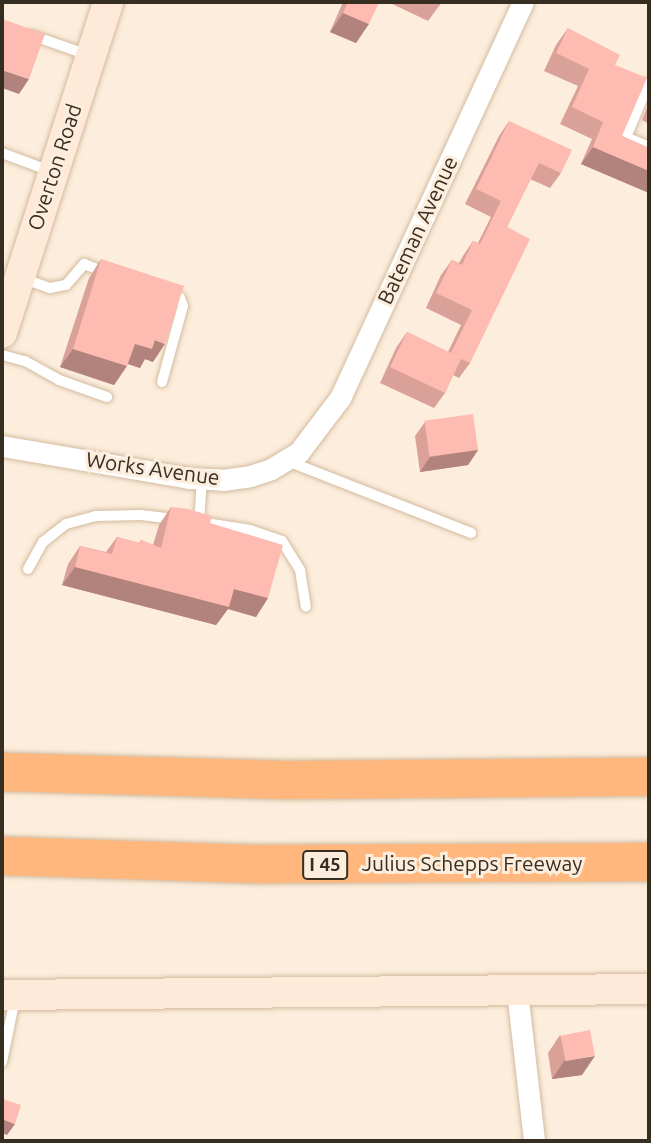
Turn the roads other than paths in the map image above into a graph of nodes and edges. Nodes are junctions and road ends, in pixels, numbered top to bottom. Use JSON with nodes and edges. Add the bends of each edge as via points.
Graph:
{"nodes":[{"id":1,"x":108,"y":2,"type":"edge"},
{"id":2,"x":523,"y":2,"type":"edge"},
{"id":3,"x":14,"y":30,"type":"edge"},
{"id":4,"x":90,"y":56,"type":"junction"},
{"id":5,"x":649,"y":83,"type":"edge"},
{"id":6,"x":649,"y":147,"type":"edge"},
{"id":7,"x":2,"y":153,"type":"edge"},
{"id":8,"x":53,"y":172,"type":"junction"},
{"id":9,"x":116,"y":275,"type":"edge"},
{"id":10,"x":19,"y":278,"type":"junction"},
{"id":11,"x":155,"y":289,"type":"edge"},
{"id":12,"x":2,"y":333,"type":"edge"},
{"id":13,"x":2,"y":355,"type":"edge"},
{"id":14,"x":162,"y":382,"type":"dead end"},
{"id":15,"x":107,"y":397,"type":"dead end"},
{"id":16,"x":2,"y":446,"type":"edge"},
{"id":17,"x":292,"y":456,"type":"junction"},
{"id":18,"x":202,"y":479,"type":"junction"},
{"id":19,"x":199,"y":523,"type":"junction"},
{"id":20,"x":471,"y":533,"type":"dead end"},
{"id":21,"x":28,"y":569,"type":"dead end"},
{"id":22,"x":306,"y":607,"type":"dead end"},
{"id":23,"x":2,"y":772,"type":"edge"},
{"id":24,"x":649,"y":777,"type":"edge"},
{"id":25,"x":2,"y":856,"type":"edge"},
{"id":26,"x":649,"y":862,"type":"edge"},
{"id":27,"x":649,"y":989,"type":"edge"},
{"id":28,"x":517,"y":990,"type":"junction"},
{"id":29,"x":8,"y":995,"type":"edge"},
{"id":30,"x":2,"y":1062,"type":"edge"},
{"id":31,"x":534,"y":1141,"type":"edge"}],
"edges":[{"from":1,"to":4,"type":"main road","name":"Overton Road"},
{"from":2,"to":17,"type":"street","name":"Bateman Avenue","via":[[340,398]]},
{"from":3,"to":4,"type":"lane"},
{"from":4,"to":8,"type":"main road","name":"Overton Road"},
{"from":5,"to":6,"type":"lane","via":[[626,137]]},
{"from":7,"to":8,"type":"lane"},
{"from":8,"to":10,"type":"main road","name":"Overton Road"},
{"from":9,"to":10,"type":"lane","via":[[84,264],[66,285],[50,288]]},
{"from":10,"to":12,"type":"main road","name":"Overton Road"},
{"from":11,"to":14,"type":"lane","via":[[183,301]]},
{"from":13,"to":15,"type":"lane"},
{"from":16,"to":18,"type":"street","name":"Works Avenue"},
{"from":17,"to":18,"type":"street","name":"Works Avenue","via":[[250,477]]},
{"from":17,"to":20,"type":"lane"},
{"from":18,"to":19,"type":"lane"},
{"from":19,"to":21,"type":"lane","via":[[141,514],[95,516],[66,524],[43,542]]},
{"from":19,"to":22,"type":"lane","via":[[250,530],[282,541],[300,570]]},
{"from":23,"to":24,"type":"highway","via":[[286,780]]},
{"from":25,"to":26,"type":"highway","name":"Julius Schepps Freeway","number":"I 45","via":[[262,864]]},
{"from":27,"to":28,"type":"main road"},
{"from":28,"to":29,"type":"main road"},
{"from":28,"to":31,"type":"street"},
{"from":29,"to":30,"type":"lane"}]}
